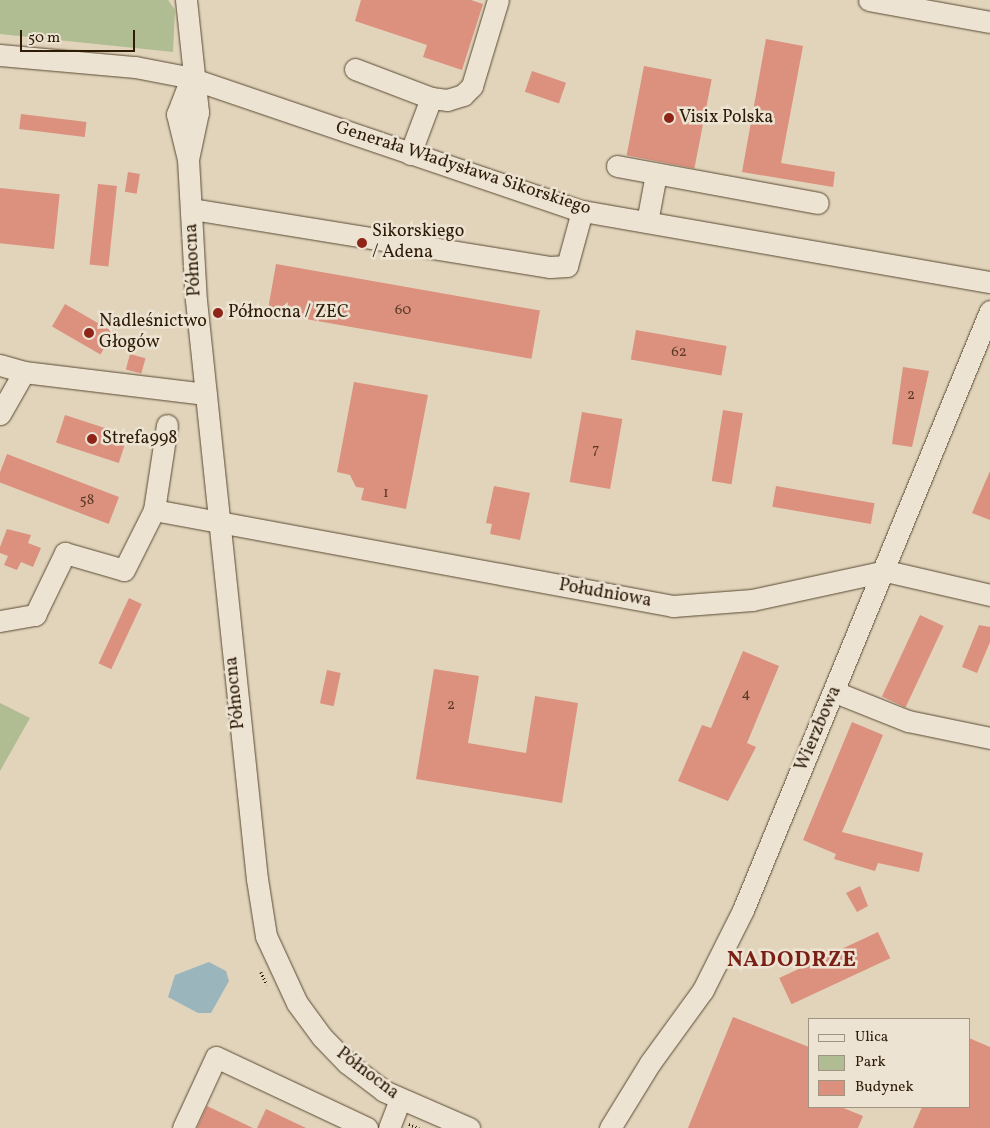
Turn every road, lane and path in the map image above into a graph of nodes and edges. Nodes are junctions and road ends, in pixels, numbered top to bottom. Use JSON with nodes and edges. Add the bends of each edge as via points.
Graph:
{"nodes":[{"id":1,"x":186,"y":0,"type":"edge"},
{"id":2,"x":498,"y":0,"type":"edge"},
{"id":3,"x":869,"y":0,"type":"edge"},
{"id":4,"x":990,"y":22,"type":"edge"},
{"id":5,"x":0,"y":55,"type":"edge"},
{"id":6,"x":151,"y":70,"type":"junction"},
{"id":7,"x":355,"y":70,"type":"dead end"},
{"id":8,"x":192,"y":78,"type":"junction"},
{"id":9,"x":235,"y":92,"type":"junction"},
{"id":10,"x":431,"y":98,"type":"junction"},
{"id":11,"x":188,"y":108,"type":"junction"},
{"id":12,"x":410,"y":154,"type":"junction"},
{"id":13,"x":617,"y":166,"type":"dead end"},
{"id":14,"x":656,"y":174,"type":"junction"},
{"id":15,"x":818,"y":203,"type":"dead end"},
{"id":16,"x":192,"y":209,"type":"junction"},
{"id":17,"x":582,"y":211,"type":"junction"},
{"id":18,"x":647,"y":222,"type":"junction"},
{"id":19,"x":990,"y":282,"type":"edge"},
{"id":20,"x":990,"y":311,"type":"edge"},
{"id":21,"x":0,"y":365,"type":"edge"},
{"id":22,"x":24,"y":372,"type":"junction"},
{"id":23,"x":206,"y":394,"type":"junction"},
{"id":24,"x":0,"y":414,"type":"edge"},
{"id":25,"x":167,"y":425,"type":"dead end"},
{"id":26,"x":154,"y":510,"type":"junction"},
{"id":27,"x":219,"y":524,"type":"junction"},
{"id":28,"x":886,"y":571,"type":"junction"},
{"id":29,"x":990,"y":595,"type":"edge"},
{"id":30,"x":0,"y":622,"type":"edge"},
{"id":31,"x":835,"y":692,"type":"junction"},
{"id":32,"x":990,"y":738,"type":"edge"},
{"id":33,"x":400,"y":1099,"type":"junction"},
{"id":34,"x":183,"y":1128,"type":"edge"},
{"id":35,"x":367,"y":1128,"type":"edge"},
{"id":36,"x":389,"y":1128,"type":"edge"},
{"id":37,"x":469,"y":1128,"type":"edge"},
{"id":38,"x":610,"y":1128,"type":"edge"}],
"edges":[{"from":1,"to":8,"type":"street","name":"Północna"},
{"from":2,"to":10,"type":"street","via":[[472,86],[463,95],[447,100]]},
{"from":3,"to":4,"type":"street"},
{"from":5,"to":6,"type":"street","name":"Generała Władysława Sikorskiego"},
{"from":6,"to":8,"type":"street","name":"Generała Władysława Sikorskiego"},
{"from":6,"to":11,"type":"street"},
{"from":7,"to":10,"type":"street"},
{"from":8,"to":9,"type":"street","name":"Generała Władysława Sikorskiego"},
{"from":8,"to":11,"type":"street","name":"Północna"},
{"from":9,"to":11,"type":"street"},
{"from":9,"to":12,"type":"street","name":"Generała Władysława Sikorskiego"},
{"from":10,"to":12,"type":"street"},
{"from":11,"to":16,"type":"street","name":"Północna"},
{"from":12,"to":17,"type":"street","name":"Generała Władysława Sikorskiego"},
{"from":13,"to":14,"type":"street"},
{"from":14,"to":15,"type":"street"},
{"from":14,"to":18,"type":"street"},
{"from":16,"to":17,"type":"street","via":[[550,267],[567,266]]},
{"from":16,"to":23,"type":"street","name":"Północna","via":[[196,300]]},
{"from":17,"to":18,"type":"street","name":"Generała Władysława Sikorskiego"},
{"from":18,"to":19,"type":"street","name":"Generała Władysława Sikorskiego"},
{"from":20,"to":28,"type":"street","name":"Wierzbowa"},
{"from":21,"to":22,"type":"street"},
{"from":22,"to":23,"type":"street"},
{"from":22,"to":24,"type":"street"},
{"from":23,"to":27,"type":"street","name":"Północna"},
{"from":25,"to":26,"type":"street"},
{"from":26,"to":27,"type":"street","name":"Południowa"},
{"from":26,"to":30,"type":"street","via":[[124,570],[65,553],[35,615]]},
{"from":27,"to":28,"type":"street","name":"Południowa","via":[[673,606],[752,600]]},
{"from":27,"to":33,"type":"street","name":"Północna","via":[[256,879],[266,936],[297,1003],[322,1037],[347,1063]]},
{"from":28,"to":29,"type":"street","name":"Południowa"},
{"from":28,"to":31,"type":"street","name":"Wierzbowa"},
{"from":31,"to":32,"type":"street","via":[[908,721]]},
{"from":31,"to":38,"type":"street","name":"Wierzbowa","via":[[719,962]]},
{"from":33,"to":36,"type":"street"},
{"from":33,"to":37,"type":"street","name":"Północna"},
{"from":34,"to":35,"type":"street","via":[[216,1057]]}]}
